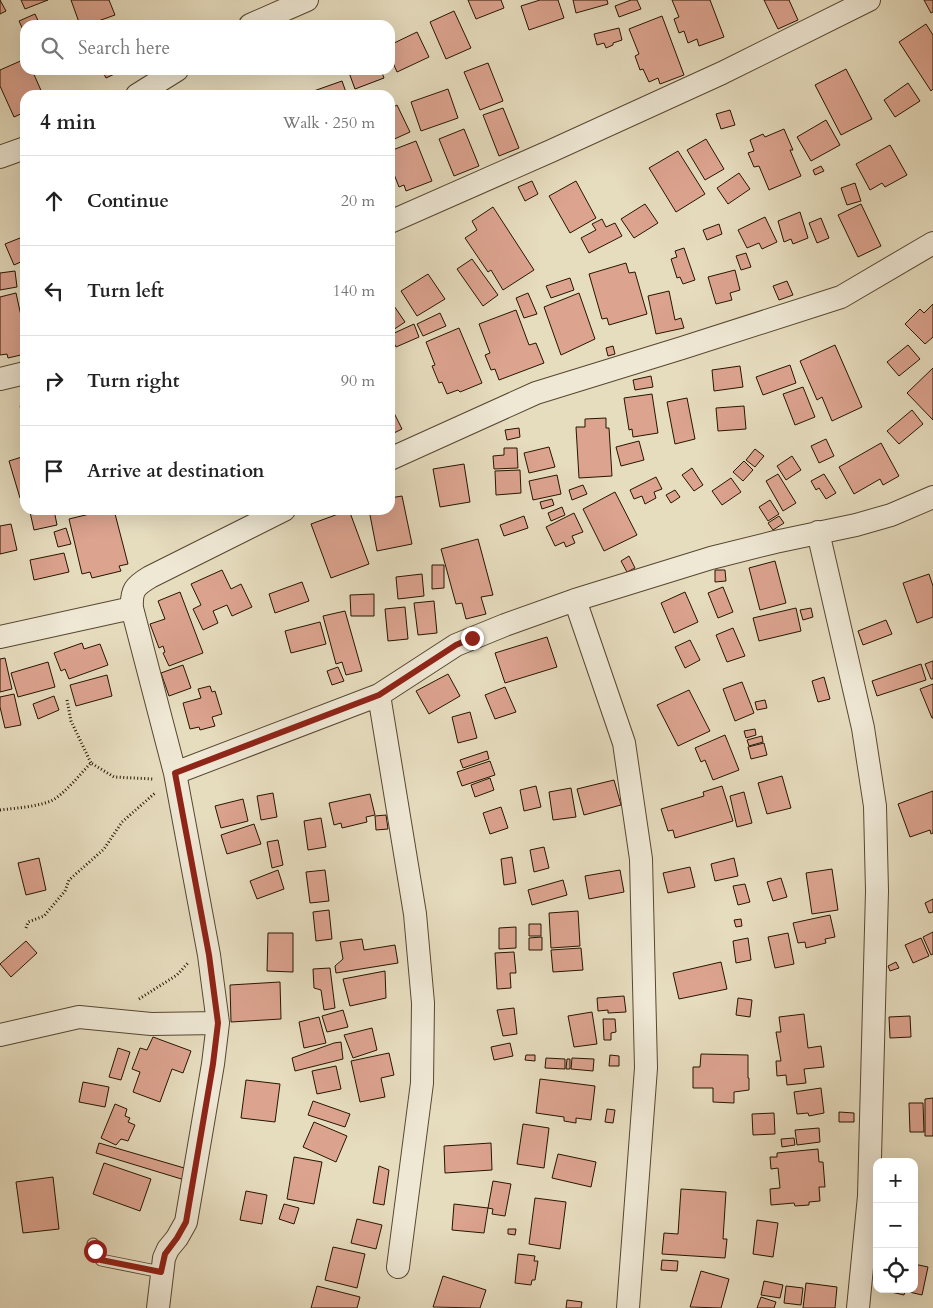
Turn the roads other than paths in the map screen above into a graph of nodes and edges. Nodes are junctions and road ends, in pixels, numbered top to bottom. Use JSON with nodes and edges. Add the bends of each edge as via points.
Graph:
{"nodes":[{"id":1,"x":307,"y":0,"type":"edge"},
{"id":2,"x":869,"y":0,"type":"edge"},
{"id":3,"x":261,"y":20,"type":"edge"},
{"id":4,"x":169,"y":75,"type":"edge"},
{"id":5,"x":145,"y":90,"type":"edge"},
{"id":6,"x":20,"y":150,"type":"edge"},
{"id":7,"x":0,"y":157,"type":"edge"},
{"id":8,"x":395,"y":220,"type":"edge"},
{"id":9,"x":933,"y":242,"type":"edge"},
{"id":10,"x":20,"y":374,"type":"edge"},
{"id":11,"x":0,"y":379,"type":"edge"},
{"id":12,"x":395,"y":457,"type":"edge"},
{"id":13,"x":933,"y":497,"type":"edge"},
{"id":14,"x":274,"y":515,"type":"edge"},
{"id":15,"x":818,"y":532,"type":"junction"},
{"id":16,"x":575,"y":600,"type":"junction"},
{"id":17,"x":132,"y":608,"type":"junction"},
{"id":18,"x":0,"y":637,"type":"edge"},
{"id":19,"x":379,"y":695,"type":"junction"},
{"id":20,"x":175,"y":773,"type":"junction"},
{"id":21,"x":218,"y":1023,"type":"junction"},
{"id":22,"x":0,"y":1035,"type":"edge"},
{"id":23,"x":93,"y":1244,"type":"dead end"},
{"id":24,"x":398,"y":1267,"type":"dead end"},
{"id":25,"x":161,"y":1272,"type":"junction"},
{"id":26,"x":158,"y":1308,"type":"edge"},
{"id":27,"x":628,"y":1308,"type":"edge"},
{"id":28,"x":858,"y":1308,"type":"edge"}],
"edges":[{"from":1,"to":3,"type":"street"},
{"from":2,"to":8,"type":"street","via":[[722,73]]},
{"from":4,"to":5,"type":"street"},
{"from":6,"to":7,"type":"street"},
{"from":9,"to":12,"type":"street","via":[[841,297],[536,393]]},
{"from":10,"to":11,"type":"street"},
{"from":13,"to":15,"type":"street","via":[[891,515]]},
{"from":14,"to":17,"type":"street","via":[[142,582],[132,597]]},
{"from":15,"to":16,"type":"street","via":[[711,558]]},
{"from":15,"to":28,"type":"street","via":[[863,728],[875,806],[877,891],[870,1168]]},
{"from":16,"to":19,"type":"street","via":[[456,645]]},
{"from":16,"to":27,"type":"street","via":[[624,743],[641,859],[646,1068]]},
{"from":17,"to":18,"type":"street"},
{"from":17,"to":20,"type":"street"},
{"from":19,"to":20,"type":"street"},
{"from":19,"to":24,"type":"street","via":[[415,914],[423,1003],[422,1083]]},
{"from":20,"to":21,"type":"street","via":[[209,955]]},
{"from":21,"to":22,"type":"street","via":[[151,1024],[79,1017]]},
{"from":21,"to":25,"type":"street","via":[[186,1222],[165,1254]]},
{"from":23,"to":25,"type":"lane","via":[[101,1260]]},
{"from":25,"to":26,"type":"street"}]}
